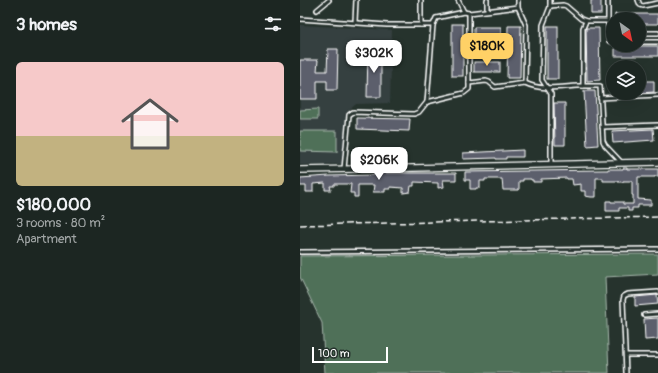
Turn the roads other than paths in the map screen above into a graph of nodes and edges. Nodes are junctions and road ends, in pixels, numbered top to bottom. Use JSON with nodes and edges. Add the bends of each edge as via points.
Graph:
{"nodes":[{"id":1,"x":329,"y":0,"type":"edge"},
{"id":2,"x":356,"y":0,"type":"edge"},
{"id":3,"x":421,"y":0,"type":"edge"},
{"id":4,"x":458,"y":0,"type":"edge"},
{"id":5,"x":487,"y":0,"type":"edge"},
{"id":6,"x":518,"y":0,"type":"edge"},
{"id":7,"x":550,"y":0,"type":"edge"},
{"id":8,"x":608,"y":0,"type":"edge"},
{"id":9,"x":638,"y":0,"type":"edge"},
{"id":10,"x":658,"y":3,"type":"edge"},
{"id":11,"x":550,"y":6,"type":"junction"},
{"id":12,"x":518,"y":7,"type":"junction"},
{"id":13,"x":317,"y":10,"type":"dead end"},
{"id":14,"x":487,"y":10,"type":"junction"},
{"id":15,"x":464,"y":12,"type":"junction"},
{"id":16,"x":608,"y":12,"type":"edge"},
{"id":17,"x":469,"y":13,"type":"junction"},
{"id":18,"x":300,"y":19,"type":"edge"},
{"id":19,"x":586,"y":21,"type":"junction"},
{"id":20,"x":606,"y":21,"type":"edge"},
{"id":21,"x":355,"y":22,"type":"junction"},
{"id":22,"x":421,"y":25,"type":"junction"},
{"id":23,"x":433,"y":25,"type":"junction"},
{"id":24,"x":646,"y":33,"type":"edge"},
{"id":25,"x":658,"y":33,"type":"edge"},
{"id":26,"x":469,"y":40,"type":"junction"},
{"id":27,"x":646,"y":42,"type":"edge"},
{"id":28,"x":658,"y":42,"type":"edge"},
{"id":29,"x":469,"y":55,"type":"junction"},
{"id":30,"x":469,"y":83,"type":"junction"},
{"id":31,"x":525,"y":83,"type":"junction"},
{"id":32,"x":583,"y":86,"type":"junction"},
{"id":33,"x":547,"y":88,"type":"junction"},
{"id":34,"x":658,"y":95,"type":"edge"},
{"id":35,"x":600,"y":98,"type":"junction"},
{"id":36,"x":427,"y":102,"type":"junction"},
{"id":37,"x":658,"y":125,"type":"edge"},
{"id":38,"x":602,"y":127,"type":"junction"},
{"id":39,"x":622,"y":162,"type":"junction"},
{"id":40,"x":658,"y":162,"type":"edge"},
{"id":41,"x":550,"y":164,"type":"junction"},
{"id":42,"x":344,"y":169,"type":"junction"},
{"id":43,"x":300,"y":170,"type":"edge"},
{"id":44,"x":658,"y":249,"type":"edge"},
{"id":45,"x":300,"y":252,"type":"edge"},
{"id":46,"x":658,"y":292,"type":"edge"},
{"id":47,"x":658,"y":314,"type":"edge"},
{"id":48,"x":644,"y":315,"type":"dead end"},
{"id":49,"x":626,"y":355,"type":"junction"},
{"id":50,"x":658,"y":355,"type":"edge"},
{"id":51,"x":626,"y":373,"type":"edge"}],
"edges":[{"from":1,"to":13,"type":"lane"},
{"from":2,"to":21,"type":"lane"},
{"from":3,"to":22,"type":"lane"},
{"from":4,"to":15,"type":"lane"},
{"from":5,"to":14,"type":"lane"},
{"from":6,"to":12,"type":"lane"},
{"from":7,"to":11,"type":"lane"},
{"from":8,"to":16,"type":"lane"},
{"from":9,"to":10,"type":"lane","via":[[642,6]]},
{"from":11,"to":19,"type":"lane","via":[[566,6]]},
{"from":11,"to":33,"type":"lane","via":[[543,25],[542,80]]},
{"from":12,"to":14,"type":"lane"},
{"from":12,"to":31,"type":"lane","via":[[526,25]]},
{"from":14,"to":17,"type":"lane"},
{"from":15,"to":17,"type":"lane"},
{"from":15,"to":23,"type":"lane","via":[[436,18]]},
{"from":17,"to":26,"type":"lane"},
{"from":18,"to":21,"type":"lane"},
{"from":19,"to":20,"type":"lane"},
{"from":19,"to":32,"type":"lane","via":[[583,28]]},
{"from":21,"to":22,"type":"lane"},
{"from":22,"to":23,"type":"lane"},
{"from":23,"to":36,"type":"lane"},
{"from":24,"to":25,"type":"lane"},
{"from":26,"to":29,"type":"lane"},
{"from":26,"to":29,"type":"lane","via":[[504,41],[503,56]]},
{"from":27,"to":28,"type":"lane"},
{"from":29,"to":30,"type":"lane"},
{"from":30,"to":31,"type":"lane","via":[[486,81],[495,87]]},
{"from":30,"to":36,"type":"lane","via":[[469,89],[464,93]]},
{"from":31,"to":33,"type":"lane"},
{"from":32,"to":33,"type":"lane"},
{"from":32,"to":35,"type":"lane","via":[[600,86]]},
{"from":33,"to":41,"type":"lane","via":[[551,94]]},
{"from":34,"to":35,"type":"lane"},
{"from":35,"to":38,"type":"lane"},
{"from":36,"to":42,"type":"lane","via":[[414,114],[353,112],[349,115]]},
{"from":37,"to":38,"type":"lane"},
{"from":38,"to":39,"type":"lane","via":[[605,145]]},
{"from":39,"to":40,"type":"street"},
{"from":39,"to":41,"type":"street"},
{"from":41,"to":42,"type":"street"},
{"from":42,"to":43,"type":"street"},
{"from":44,"to":45,"type":"lane"},
{"from":46,"to":49,"type":"lane","via":[[624,296]]},
{"from":47,"to":48,"type":"lane"},
{"from":49,"to":50,"type":"lane"},
{"from":49,"to":51,"type":"lane"}]}
